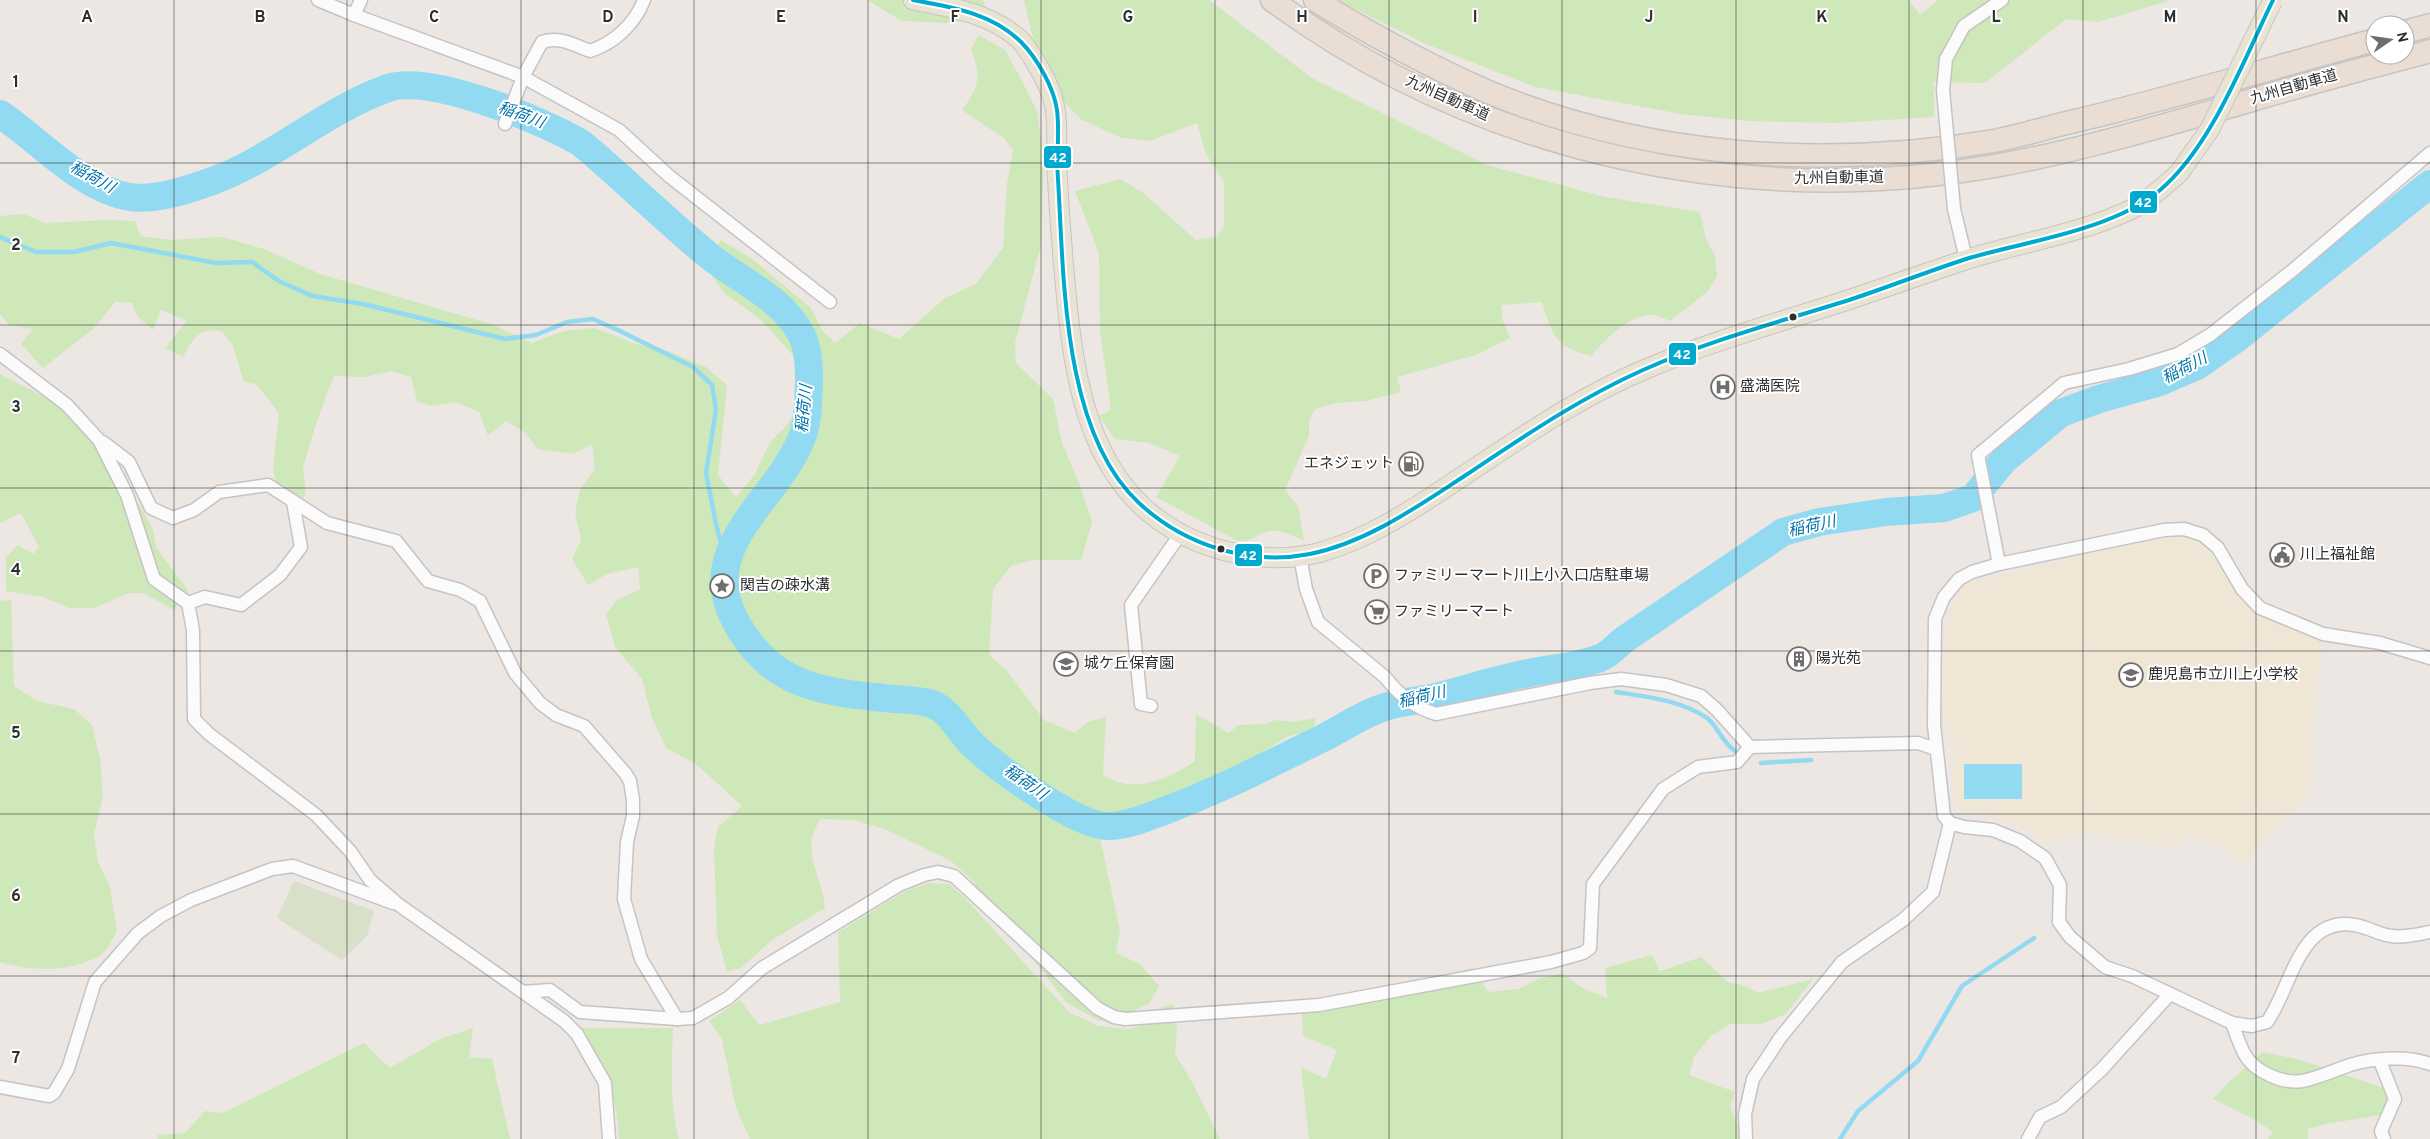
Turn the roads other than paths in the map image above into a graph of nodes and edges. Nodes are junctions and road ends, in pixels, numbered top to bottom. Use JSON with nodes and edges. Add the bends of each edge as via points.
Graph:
{"nodes":[{"id":1,"x":318,"y":0,"type":"edge"},
{"id":2,"x":361,"y":0,"type":"edge"},
{"id":3,"x":644,"y":0,"type":"edge"},
{"id":4,"x":913,"y":0,"type":"edge"},
{"id":5,"x":1272,"y":0,"type":"edge"},
{"id":6,"x":1315,"y":0,"type":"edge"},
{"id":7,"x":2002,"y":0,"type":"edge"},
{"id":8,"x":2272,"y":1,"type":"edge"},
{"id":9,"x":354,"y":15,"type":"junction"},
{"id":10,"x":2430,"y":25,"type":"edge"},
{"id":11,"x":2415,"y":29,"type":"edge"},
{"id":12,"x":2365,"y":43,"type":"edge"},
{"id":13,"x":2430,"y":51,"type":"edge"},
{"id":14,"x":523,"y":77,"type":"junction"},
{"id":15,"x":505,"y":124,"type":"dead end"},
{"id":16,"x":2430,"y":153,"type":"edge"},
{"id":17,"x":1966,"y":260,"type":"junction"},
{"id":18,"x":830,"y":302,"type":"dead end"},
{"id":19,"x":0,"y":354,"type":"edge"},
{"id":20,"x":97,"y":437,"type":"junction"},
{"id":21,"x":294,"y":502,"type":"junction"},
{"id":22,"x":1181,"y":533,"type":"junction"},
{"id":23,"x":1300,"y":556,"type":"junction"},
{"id":24,"x":1999,"y":564,"type":"junction"},
{"id":25,"x":188,"y":603,"type":"junction"},
{"id":26,"x":2430,"y":658,"type":"edge"},
{"id":27,"x":1151,"y":706,"type":"dead end"},
{"id":28,"x":1750,"y":747,"type":"junction"},
{"id":29,"x":1936,"y":749,"type":"junction"},
{"id":30,"x":1950,"y":822,"type":"junction"},
{"id":31,"x":399,"y":905,"type":"junction"},
{"id":32,"x":2430,"y":932,"type":"edge"},
{"id":33,"x":523,"y":992,"type":"junction"},
{"id":34,"x":2170,"y":994,"type":"junction"},
{"id":35,"x":676,"y":1019,"type":"junction"},
{"id":36,"x":2232,"y":1023,"type":"junction"},
{"id":37,"x":2380,"y":1061,"type":"junction"},
{"id":38,"x":2430,"y":1064,"type":"edge"},
{"id":39,"x":0,"y":1087,"type":"edge"},
{"id":40,"x":609,"y":1139,"type":"edge"},
{"id":41,"x":1746,"y":1139,"type":"edge"},
{"id":42,"x":2028,"y":1139,"type":"edge"},
{"id":43,"x":2384,"y":1139,"type":"edge"}],
"edges":[{"from":1,"to":9,"type":"street"},
{"from":2,"to":9,"type":"street"},
{"from":3,"to":14,"type":"street","via":[[630,24],[604,46],[590,51],[563,40],[542,42]]},
{"from":4,"to":22,"type":"main road","via":[[964,10],[986,18],[1017,37],[1044,77],[1057,112],[1057,171],[1070,333],[1076,376],[1088,422],[1103,455],[1135,500]]},
{"from":5,"to":13,"type":"highway","name":"九州自動車道","via":[[1311,28],[1421,89],[1480,116],[1540,137],[1641,163],[1701,173],[1810,182],[1917,176],[2000,165],[2154,128]]},
{"from":6,"to":12,"type":"highway","name":"九州自動車道","via":[[1435,67],[1489,92],[1550,113],[1648,138],[1753,154],[1812,156],[1922,151],[1996,140],[2149,103]]},
{"from":7,"to":17,"type":"street","bridge":true,"via":[[1964,26],[1946,59],[1943,90],[1954,209]]},
{"from":8,"to":17,"type":"main road","bridge":true,"via":[[2210,129],[2178,173],[2156,193],[2124,212],[2068,232]]},
{"from":9,"to":14,"type":"street"},
{"from":10,"to":11,"type":"highway"},
{"from":14,"to":15,"type":"street"},
{"from":14,"to":18,"type":"street","via":[[619,130],[669,176]]},
{"from":16,"to":24,"type":"street","via":[[2300,264],[2210,335],[2178,354],[2064,383],[1978,455]]},
{"from":17,"to":23,"type":"main road","via":[[1641,370],[1557,414],[1410,511],[1368,534]]},
{"from":19,"to":20,"type":"street","via":[[67,405]]},
{"from":20,"to":21,"type":"street","via":[[129,462],[151,508],[173,518],[194,510],[219,492],[268,485]]},
{"from":20,"to":25,"type":"street","via":[[127,494],[154,579]]},
{"from":21,"to":25,"type":"street","via":[[300,547],[280,575],[241,605],[205,597]]},
{"from":21,"to":35,"type":"street","via":[[326,524],[396,541],[428,580],[460,590],[480,601],[515,673],[540,703],[556,715],[584,726],[625,773],[630,781],[633,800],[624,899],[641,959]]},
{"from":22,"to":23,"type":"main road","via":[[1196,542],[1224,551],[1251,556]]},
{"from":22,"to":27,"type":"street","via":[[1131,605],[1141,704]]},
{"from":23,"to":28,"type":"street","via":[[1306,589],[1318,622],[1420,710],[1436,714],[1621,679],[1666,685],[1701,696]]},
{"from":24,"to":26,"type":"street","via":[[2164,530],[2184,529],[2203,535],[2218,548],[2242,589],[2260,608],[2323,634],[2380,643]]},
{"from":24,"to":29,"type":"street","via":[[1959,579],[1944,596],[1935,620]]},
{"from":25,"to":31,"type":"street","via":[[193,630],[194,719],[316,815],[350,851],[370,880]]},
{"from":28,"to":29,"type":"street","via":[[1918,743]]},
{"from":28,"to":35,"type":"street","via":[[1737,762],[1698,767],[1663,789],[1593,884],[1590,948],[1551,962],[1319,1005],[1119,1018],[1097,1008],[954,876],[938,872],[899,885],[762,968],[704,1014]]},
{"from":29,"to":30,"type":"street","via":[[1944,816]]},
{"from":30,"to":34,"type":"street","via":[[1964,828],[1993,830],[2045,858],[2060,885],[2059,922],[2070,937],[2105,967]]},
{"from":30,"to":41,"type":"street","via":[[1933,892],[1903,920],[1842,962],[1780,1038],[1753,1079],[1745,1114]]},
{"from":31,"to":33,"type":"street"},
{"from":31,"to":39,"type":"street","via":[[293,866],[272,869],[191,900],[145,926],[95,982],[68,1069],[54,1093],[49,1096]]},
{"from":32,"to":36,"type":"street","via":[[2391,936],[2356,925],[2339,923],[2327,928],[2304,948],[2267,1022],[2252,1026]]},
{"from":33,"to":35,"type":"street","via":[[550,990],[580,1012]]},
{"from":33,"to":40,"type":"street","via":[[564,1021],[577,1034],[594,1062],[605,1083]]},
{"from":34,"to":36,"type":"street"},
{"from":34,"to":42,"type":"street","via":[[2103,1068],[2061,1107],[2040,1117]]},
{"from":36,"to":37,"type":"street","via":[[2246,1057],[2266,1074],[2283,1079],[2302,1081],[2353,1064]]},
{"from":37,"to":38,"type":"street","via":[[2406,1059]]},
{"from":37,"to":43,"type":"street","via":[[2394,1099],[2381,1132]]}]}
